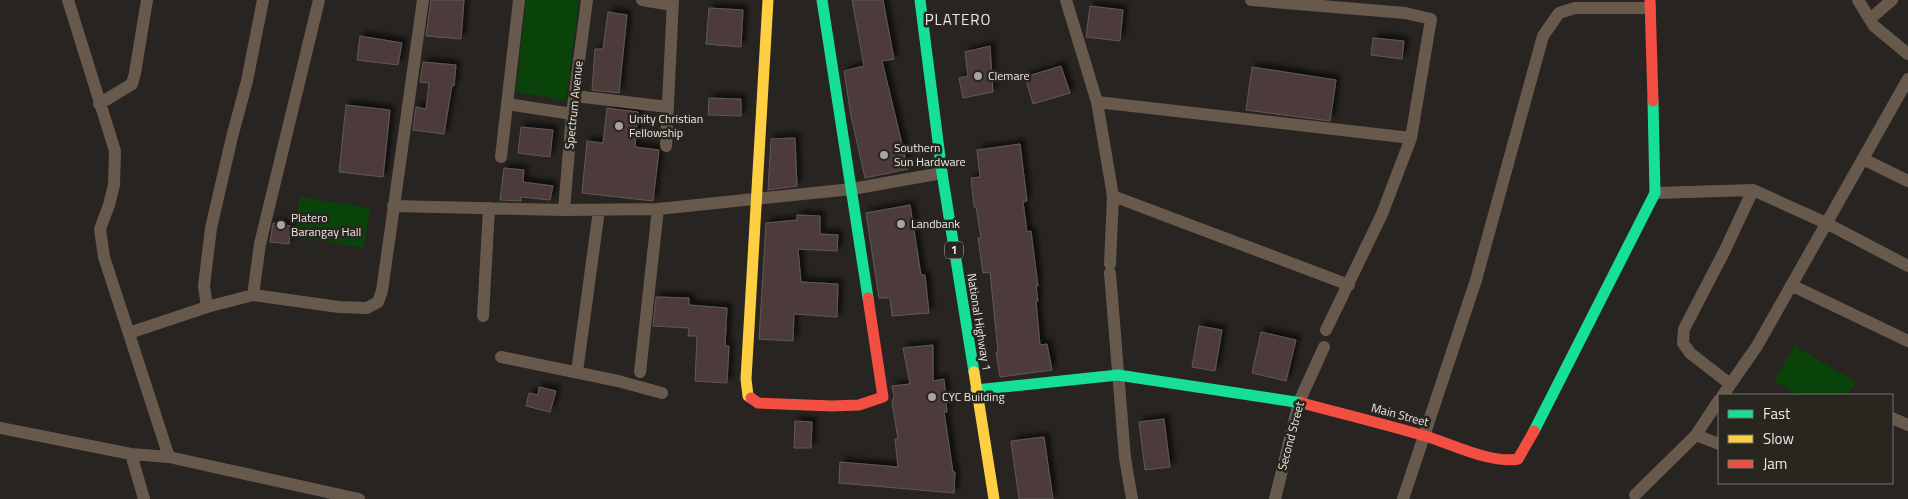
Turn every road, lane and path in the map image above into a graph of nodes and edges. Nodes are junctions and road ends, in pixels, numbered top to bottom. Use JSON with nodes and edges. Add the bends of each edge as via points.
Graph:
{"nodes":[{"id":1,"x":68,"y":0,"type":"edge"},
{"id":2,"x":147,"y":0,"type":"edge"},
{"id":3,"x":263,"y":0,"type":"edge"},
{"id":4,"x":319,"y":0,"type":"edge"},
{"id":5,"x":423,"y":0,"type":"edge"},
{"id":6,"x":519,"y":0,"type":"edge"},
{"id":7,"x":587,"y":0,"type":"edge"},
{"id":8,"x":642,"y":0,"type":"edge"},
{"id":9,"x":768,"y":0,"type":"edge"},
{"id":10,"x":822,"y":0,"type":"edge"},
{"id":11,"x":920,"y":0,"type":"edge"},
{"id":12,"x":1066,"y":0,"type":"edge"},
{"id":13,"x":1251,"y":0,"type":"edge"},
{"id":14,"x":1858,"y":0,"type":"edge"},
{"id":15,"x":1892,"y":0,"type":"edge"},
{"id":16,"x":672,"y":2,"type":"edge"},
{"id":17,"x":1650,"y":4,"type":"edge"},
{"id":18,"x":1870,"y":19,"type":"junction"},
{"id":19,"x":1908,"y":54,"type":"edge"},
{"id":20,"x":1908,"y":79,"type":"edge"},
{"id":21,"x":575,"y":96,"type":"junction"},
{"id":22,"x":1097,"y":102,"type":"junction"},
{"id":23,"x":100,"y":104,"type":"junction"},
{"id":24,"x":507,"y":104,"type":"junction"},
{"id":25,"x":668,"y":107,"type":"junction"},
{"id":26,"x":572,"y":114,"type":"junction"},
{"id":27,"x":1411,"y":138,"type":"junction"},
{"id":28,"x":666,"y":146,"type":"dead end"},
{"id":29,"x":501,"y":157,"type":"dead end"},
{"id":30,"x":1863,"y":159,"type":"junction"},
{"id":31,"x":942,"y":173,"type":"junction"},
{"id":32,"x":1908,"y":180,"type":"edge"},
{"id":33,"x":852,"y":189,"type":"junction"},
{"id":34,"x":1753,"y":190,"type":"junction"},
{"id":35,"x":1655,"y":193,"type":"junction"},
{"id":36,"x":1113,"y":196,"type":"junction"},
{"id":37,"x":757,"y":199,"type":"junction"},
{"id":38,"x":393,"y":206,"type":"junction"},
{"id":39,"x":489,"y":208,"type":"junction"},
{"id":40,"x":564,"y":210,"type":"junction"},
{"id":41,"x":599,"y":210,"type":"junction"},
{"id":42,"x":658,"y":210,"type":"junction"},
{"id":43,"x":1826,"y":224,"type":"junction"},
{"id":44,"x":1908,"y":266,"type":"edge"},
{"id":45,"x":1349,"y":285,"type":"junction"},
{"id":46,"x":1791,"y":285,"type":"junction"},
{"id":47,"x":253,"y":295,"type":"junction"},
{"id":48,"x":207,"y":307,"type":"junction"},
{"id":49,"x":483,"y":316,"type":"dead end"},
{"id":50,"x":1326,"y":330,"type":"dead end"},
{"id":51,"x":129,"y":334,"type":"junction"},
{"id":52,"x":1908,"y":341,"type":"edge"},
{"id":53,"x":1324,"y":346,"type":"dead end"},
{"id":54,"x":501,"y":356,"type":"dead end"},
{"id":55,"x":577,"y":372,"type":"junction"},
{"id":56,"x":640,"y":372,"type":"dead end"},
{"id":57,"x":1118,"y":375,"type":"junction"},
{"id":58,"x":976,"y":390,"type":"junction"},
{"id":59,"x":1726,"y":390,"type":"edge"},
{"id":60,"x":662,"y":393,"type":"dead end"},
{"id":61,"x":1299,"y":402,"type":"junction"},
{"id":62,"x":1718,"y":402,"type":"edge"},
{"id":63,"x":1893,"y":418,"type":"edge"},
{"id":64,"x":1908,"y":425,"type":"edge"},
{"id":65,"x":0,"y":428,"type":"edge"},
{"id":66,"x":1696,"y":435,"type":"junction"},
{"id":67,"x":1425,"y":436,"type":"junction"},
{"id":68,"x":1718,"y":444,"type":"edge"},
{"id":69,"x":131,"y":454,"type":"junction"},
{"id":70,"x":169,"y":456,"type":"junction"},
{"id":71,"x":1635,"y":495,"type":"dead end"},
{"id":72,"x":144,"y":499,"type":"edge"},
{"id":73,"x":359,"y":499,"type":"edge"},
{"id":74,"x":994,"y":499,"type":"edge"},
{"id":75,"x":1132,"y":499,"type":"edge"},
{"id":76,"x":1275,"y":499,"type":"edge"},
{"id":77,"x":1403,"y":499,"type":"edge"}],
"edges":[{"from":1,"to":23,"type":"street"},
{"from":2,"to":23,"type":"street","via":[[132,84]]},
{"from":3,"to":48,"type":"street","via":[[211,228],[204,286]]},
{"from":4,"to":47,"type":"street","via":[[260,244]]},
{"from":5,"to":38,"type":"street"},
{"from":6,"to":24,"type":"street"},
{"from":7,"to":21,"type":"street","name":"Spectrum Avenue"},
{"from":8,"to":16,"type":"street"},
{"from":9,"to":37,"type":"main road"},
{"from":10,"to":33,"type":"main road"},
{"from":11,"to":31,"type":"main road","name":"National Highway 1","number":"1"},
{"from":12,"to":22,"type":"street"},
{"from":13,"to":27,"type":"street","via":[[1404,13],[1431,19]]},
{"from":14,"to":18,"type":"street"},
{"from":15,"to":18,"type":"street"},
{"from":16,"to":25,"type":"street"},
{"from":17,"to":35,"type":"main road"},
{"from":17,"to":67,"type":"street","via":[[1575,8],[1559,13],[1543,36],[1476,280]]},
{"from":18,"to":19,"type":"street"},
{"from":20,"to":30,"type":"street"},
{"from":21,"to":25,"type":"street"},
{"from":21,"to":26,"type":"street","name":"Spectrum Avenue"},
{"from":22,"to":27,"type":"street"},
{"from":22,"to":36,"type":"street"},
{"from":23,"to":51,"type":"street","via":[[115,151],[114,185],[100,229],[104,257]]},
{"from":24,"to":26,"type":"street"},
{"from":24,"to":29,"type":"street"},
{"from":25,"to":28,"type":"street"},
{"from":26,"to":40,"type":"street","name":"Spectrum Avenue"},
{"from":27,"to":45,"type":"street","via":[[1382,214]]},
{"from":30,"to":32,"type":"street"},
{"from":30,"to":43,"type":"street"},
{"from":31,"to":33,"type":"street"},
{"from":31,"to":58,"type":"main road","name":"National Highway 1","number":"1"},
{"from":33,"to":37,"type":"street"},
{"from":33,"to":37,"type":"main road","via":[[883,397],[859,405],[758,402],[748,396],[746,378]]},
{"from":34,"to":35,"type":"street"},
{"from":34,"to":43,"type":"street"},
{"from":34,"to":59,"type":"street","via":[[1684,329],[1683,343]]},
{"from":35,"to":67,"type":"main road","name":"Main Street","via":[[1518,459],[1508,461],[1488,457]]},
{"from":36,"to":45,"type":"street"},
{"from":36,"to":57,"type":"street","via":[[1110,269]]},
{"from":37,"to":42,"type":"street"},
{"from":38,"to":39,"type":"street"},
{"from":38,"to":47,"type":"street","via":[[378,302],[367,308],[339,307]]},
{"from":39,"to":40,"type":"street"},
{"from":39,"to":49,"type":"street"},
{"from":40,"to":41,"type":"street"},
{"from":41,"to":42,"type":"street"},
{"from":41,"to":55,"type":"street"},
{"from":42,"to":56,"type":"street"},
{"from":43,"to":44,"type":"street"},
{"from":43,"to":46,"type":"street"},
{"from":45,"to":50,"type":"street"},
{"from":46,"to":52,"type":"street"},
{"from":46,"to":59,"type":"street","via":[[1757,346]]},
{"from":47,"to":48,"type":"street"},
{"from":48,"to":51,"type":"street"},
{"from":51,"to":70,"type":"street"},
{"from":53,"to":61,"type":"street","name":"Second Street"},
{"from":54,"to":55,"type":"street"},
{"from":55,"to":60,"type":"street"},
{"from":57,"to":58,"type":"main road","name":"Main Street"},
{"from":57,"to":61,"type":"main road","name":"Main Street"},
{"from":57,"to":75,"type":"street"},
{"from":58,"to":74,"type":"main road","name":"National Highway 1","number":"1"},
{"from":61,"to":67,"type":"main road","name":"Main Street"},
{"from":61,"to":76,"type":"street","name":"Second Street"},
{"from":62,"to":66,"type":"street"},
{"from":63,"to":64,"type":"street"},
{"from":65,"to":69,"type":"street"},
{"from":66,"to":68,"type":"street"},
{"from":66,"to":71,"type":"street"},
{"from":67,"to":77,"type":"street"},
{"from":69,"to":70,"type":"street"},
{"from":69,"to":72,"type":"street"},
{"from":70,"to":73,"type":"street"}]}
